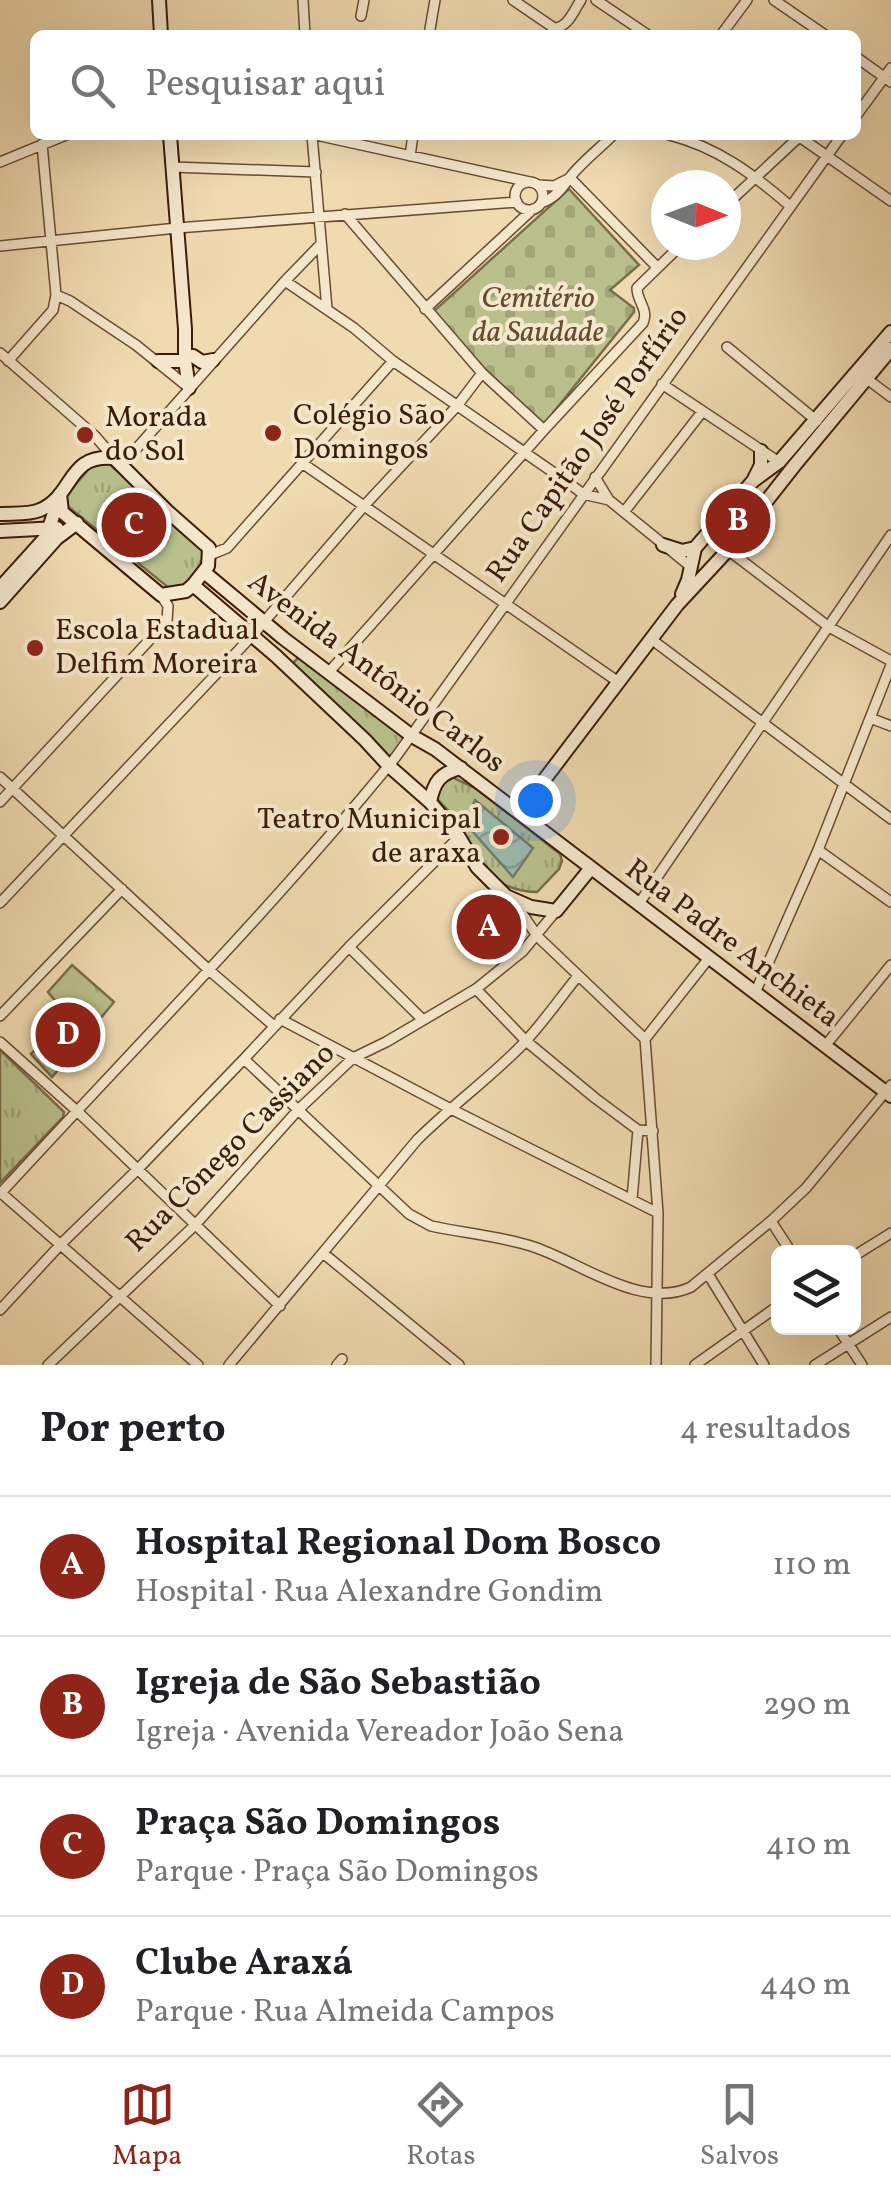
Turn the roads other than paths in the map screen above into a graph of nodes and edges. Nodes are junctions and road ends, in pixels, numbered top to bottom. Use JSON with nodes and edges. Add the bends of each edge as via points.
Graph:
{"nodes":[{"id":1,"x":159,"y":0,"type":"edge"},
{"id":2,"x":303,"y":0,"type":"edge"},
{"id":3,"x":364,"y":0,"type":"edge"},
{"id":4,"x":435,"y":0,"type":"edge"},
{"id":5,"x":513,"y":0,"type":"edge"},
{"id":6,"x":580,"y":0,"type":"edge"},
{"id":7,"x":596,"y":0,"type":"edge"},
{"id":8,"x":747,"y":0,"type":"edge"},
{"id":9,"x":774,"y":0,"type":"edge"},
{"id":10,"x":361,"y":16,"type":"dead end"},
{"id":11,"x":162,"y":30,"type":"edge"},
{"id":12,"x":306,"y":30,"type":"edge"},
{"id":13,"x":430,"y":30,"type":"edge"},
{"id":14,"x":641,"y":30,"type":"edge"},
{"id":15,"x":725,"y":30,"type":"edge"},
{"id":16,"x":818,"y":30,"type":"edge"},
{"id":17,"x":861,"y":60,"type":"edge"},
{"id":18,"x":889,"y":76,"type":"edge"},
{"id":19,"x":861,"y":110,"type":"edge"},
{"id":20,"x":53,"y":140,"type":"edge"},
{"id":21,"x":170,"y":140,"type":"edge"},
{"id":22,"x":314,"y":140,"type":"edge"},
{"id":23,"x":337,"y":140,"type":"edge"},
{"id":24,"x":412,"y":140,"type":"edge"},
{"id":25,"x":608,"y":140,"type":"edge"},
{"id":26,"x":686,"y":140,"type":"edge"},
{"id":27,"x":794,"y":140,"type":"edge"},
{"id":28,"x":804,"y":140,"type":"edge"},
{"id":29,"x":838,"y":140,"type":"edge"},
{"id":30,"x":42,"y":144,"type":"junction"},
{"id":31,"x":410,"y":156,"type":"junction"},
{"id":32,"x":826,"y":156,"type":"junction"},
{"id":33,"x":0,"y":162,"type":"edge"},
{"id":34,"x":172,"y":167,"type":"junction"},
{"id":35,"x":316,"y":172,"type":"junction"},
{"id":36,"x":502,"y":175,"type":"junction"},
{"id":37,"x":570,"y":178,"type":"junction"},
{"id":38,"x":757,"y":178,"type":"junction"},
{"id":39,"x":534,"y":184,"type":"junction"},
{"id":40,"x":741,"y":192,"type":"edge"},
{"id":41,"x":517,"y":194,"type":"junction"},
{"id":42,"x":891,"y":201,"type":"edge"},
{"id":43,"x":537,"y":206,"type":"junction"},
{"id":44,"x":790,"y":206,"type":"junction"},
{"id":45,"x":344,"y":214,"type":"junction"},
{"id":46,"x":319,"y":217,"type":"junction"},
{"id":47,"x":177,"y":228,"type":"junction"},
{"id":48,"x":49,"y":240,"type":"junction"},
{"id":49,"x":320,"y":245,"type":"junction"},
{"id":50,"x":0,"y":246,"type":"edge"},
{"id":51,"x":665,"y":260,"type":"edge"},
{"id":52,"x":657,"y":267,"type":"junction"},
{"id":53,"x":285,"y":280,"type":"junction"},
{"id":54,"x":56,"y":295,"type":"junction"},
{"id":55,"x":327,"y":309,"type":"junction"},
{"id":56,"x":425,"y":309,"type":"junction"},
{"id":57,"x":891,"y":332,"type":"edge"},
{"id":58,"x":727,"y":347,"type":"dead end"},
{"id":59,"x":891,"y":349,"type":"edge"},
{"id":60,"x":4,"y":357,"type":"edge"},
{"id":61,"x":189,"y":359,"type":"junction"},
{"id":62,"x":213,"y":360,"type":"junction"},
{"id":63,"x":158,"y":361,"type":"junction"},
{"id":64,"x":393,"y":361,"type":"junction"},
{"id":65,"x":482,"y":373,"type":"junction"},
{"id":66,"x":866,"y":379,"type":"junction"},
{"id":67,"x":662,"y":384,"type":"junction"},
{"id":68,"x":192,"y":385,"type":"junction"},
{"id":69,"x":891,"y":397,"type":"edge"},
{"id":70,"x":458,"y":406,"type":"junction"},
{"id":71,"x":702,"y":412,"type":"junction"},
{"id":72,"x":821,"y":425,"type":"junction"},
{"id":73,"x":544,"y":430,"type":"junction"},
{"id":74,"x":760,"y":450,"type":"junction"},
{"id":75,"x":524,"y":454,"type":"junction"},
{"id":76,"x":118,"y":462,"type":"junction"},
{"id":77,"x":779,"y":462,"type":"junction"},
{"id":78,"x":302,"y":464,"type":"junction"},
{"id":79,"x":596,"y":477,"type":"junction"},
{"id":80,"x":759,"y":477,"type":"junction"},
{"id":81,"x":60,"y":494,"type":"junction"},
{"id":82,"x":584,"y":494,"type":"junction"},
{"id":83,"x":774,"y":494,"type":"junction"},
{"id":84,"x":609,"y":500,"type":"junction"},
{"id":85,"x":363,"y":508,"type":"junction"},
{"id":86,"x":624,"y":512,"type":"junction"},
{"id":87,"x":0,"y":514,"type":"edge"},
{"id":88,"x":73,"y":526,"type":"junction"},
{"id":89,"x":50,"y":527,"type":"junction"},
{"id":90,"x":0,"y":531,"type":"edge"},
{"id":91,"x":891,"y":535,"type":"edge"},
{"id":92,"x":664,"y":545,"type":"junction"},
{"id":93,"x":695,"y":548,"type":"junction"},
{"id":94,"x":728,"y":550,"type":"junction"},
{"id":95,"x":210,"y":555,"type":"junction"},
{"id":96,"x":434,"y":555,"type":"junction"},
{"id":97,"x":690,"y":566,"type":"junction"},
{"id":98,"x":204,"y":572,"type":"junction"},
{"id":99,"x":708,"y":572,"type":"junction"},
{"id":100,"x":193,"y":585,"type":"junction"},
{"id":101,"x":0,"y":588,"type":"edge"},
{"id":102,"x":161,"y":595,"type":"junction"},
{"id":103,"x":0,"y":602,"type":"edge"},
{"id":104,"x":507,"y":603,"type":"junction"},
{"id":105,"x":677,"y":605,"type":"junction"},
{"id":106,"x":262,"y":621,"type":"junction"},
{"id":107,"x":829,"y":626,"type":"junction"},
{"id":108,"x":251,"y":636,"type":"junction"},
{"id":109,"x":651,"y":639,"type":"junction"},
{"id":110,"x":891,"y":663,"type":"edge"},
{"id":111,"x":329,"y":672,"type":"junction"},
{"id":112,"x":617,"y":681,"type":"junction"},
{"id":113,"x":870,"y":718,"type":"junction"},
{"id":114,"x":763,"y":722,"type":"junction"},
{"id":115,"x":891,"y":726,"type":"edge"},
{"id":116,"x":412,"y":736,"type":"junction"},
{"id":117,"x":389,"y":766,"type":"junction"},
{"id":118,"x":461,"y":768,"type":"junction"},
{"id":119,"x":0,"y":777,"type":"edge"},
{"id":120,"x":844,"y":783,"type":"junction"},
{"id":121,"x":12,"y":788,"type":"junction"},
{"id":122,"x":0,"y":802,"type":"edge"},
{"id":123,"x":430,"y":802,"type":"junction"},
{"id":124,"x":519,"y":813,"type":"junction"},
{"id":125,"x":891,"y":819,"type":"edge"},
{"id":126,"x":64,"y":835,"type":"junction"},
{"id":127,"x":459,"y":837,"type":"junction"},
{"id":128,"x":818,"y":850,"type":"junction"},
{"id":129,"x":591,"y":868,"type":"junction"},
{"id":130,"x":122,"y":889,"type":"junction"},
{"id":131,"x":514,"y":901,"type":"junction"},
{"id":132,"x":891,"y":902,"type":"edge"},
{"id":133,"x":0,"y":903,"type":"edge"},
{"id":134,"x":638,"y":905,"type":"junction"},
{"id":135,"x":556,"y":911,"type":"junction"},
{"id":136,"x":537,"y":936,"type":"junction"},
{"id":137,"x":348,"y":947,"type":"junction"},
{"id":138,"x":709,"y":958,"type":"junction"},
{"id":139,"x":891,"y":964,"type":"edge"},
{"id":140,"x":210,"y":971,"type":"junction"},
{"id":141,"x":578,"y":976,"type":"junction"},
{"id":142,"x":476,"y":989,"type":"junction"},
{"id":143,"x":755,"y":993,"type":"junction"},
{"id":144,"x":0,"y":1016,"type":"edge"},
{"id":145,"x":423,"y":1020,"type":"junction"},
{"id":146,"x":277,"y":1023,"type":"junction"},
{"id":147,"x":645,"y":1039,"type":"junction"},
{"id":148,"x":526,"y":1041,"type":"junction"},
{"id":149,"x":0,"y":1042,"type":"edge"},
{"id":150,"x":826,"y":1046,"type":"junction"},
{"id":151,"x":353,"y":1058,"type":"junction"},
{"id":152,"x":244,"y":1059,"type":"junction"},
{"id":153,"x":889,"y":1090,"type":"edge"},
{"id":154,"x":450,"y":1108,"type":"junction"},
{"id":155,"x":298,"y":1110,"type":"junction"},
{"id":156,"x":77,"y":1111,"type":"junction"},
{"id":157,"x":638,"y":1130,"type":"junction"},
{"id":158,"x":653,"y":1131,"type":"junction"},
{"id":159,"x":138,"y":1169,"type":"junction"},
{"id":160,"x":378,"y":1186,"type":"junction"},
{"id":161,"x":0,"y":1193,"type":"edge"},
{"id":162,"x":632,"y":1199,"type":"junction"},
{"id":163,"x":658,"y":1212,"type":"junction"},
{"id":164,"x":771,"y":1221,"type":"junction"},
{"id":165,"x":195,"y":1225,"type":"junction"},
{"id":166,"x":891,"y":1233,"type":"edge"},
{"id":167,"x":61,"y":1244,"type":"junction"},
{"id":168,"x":786,"y":1245,"type":"edge"},
{"id":169,"x":861,"y":1252,"type":"edge"},
{"id":170,"x":323,"y":1253,"type":"junction"},
{"id":171,"x":708,"y":1274,"type":"junction"},
{"id":172,"x":658,"y":1292,"type":"junction"},
{"id":173,"x":120,"y":1295,"type":"junction"},
{"id":174,"x":280,"y":1306,"type":"junction"},
{"id":175,"x":0,"y":1310,"type":"edge"},
{"id":176,"x":771,"y":1311,"type":"edge"},
{"id":177,"x":891,"y":1317,"type":"edge"},
{"id":178,"x":743,"y":1331,"type":"junction"},
{"id":179,"x":843,"y":1335,"type":"edge"},
{"id":180,"x":848,"y":1343,"type":"junction"},
{"id":181,"x":48,"y":1365,"type":"edge"},
{"id":182,"x":198,"y":1365,"type":"edge"},
{"id":183,"x":230,"y":1365,"type":"edge"},
{"id":184,"x":459,"y":1365,"type":"edge"},
{"id":185,"x":656,"y":1365,"type":"edge"},
{"id":186,"x":695,"y":1365,"type":"edge"},
{"id":187,"x":764,"y":1365,"type":"edge"},
{"id":188,"x":815,"y":1365,"type":"edge"},
{"id":189,"x":862,"y":1365,"type":"edge"}],
"edges":[{"from":1,"to":11,"type":"main road"},
{"from":2,"to":12,"type":"street"},
{"from":3,"to":10,"type":"street"},
{"from":4,"to":13,"type":"street"},
{"from":5,"to":6,"type":"street","via":[[554,28],[564,26]]},
{"from":7,"to":14,"type":"street"},
{"from":8,"to":15,"type":"street"},
{"from":9,"to":16,"type":"street"},
{"from":17,"to":18,"type":"street"},
{"from":18,"to":19,"type":"street"},
{"from":20,"to":30,"type":"street"},
{"from":21,"to":34,"type":"main road"},
{"from":22,"to":35,"type":"street"},
{"from":23,"to":31,"type":"street"},
{"from":24,"to":31,"type":"street"},
{"from":25,"to":37,"type":"street"},
{"from":26,"to":38,"type":"street"},
{"from":27,"to":38,"type":"street"},
{"from":28,"to":32,"type":"street"},
{"from":29,"to":32,"type":"street","name":"Rua Capitão José Porfírio"},
{"from":30,"to":33,"type":"street"},
{"from":30,"to":48,"type":"street"},
{"from":31,"to":36,"type":"street"},
{"from":32,"to":42,"type":"street"},
{"from":32,"to":44,"type":"street","name":"Rua Capitão José Porfírio"},
{"from":34,"to":35,"type":"street"},
{"from":34,"to":47,"type":"main road"},
{"from":35,"to":46,"type":"street"},
{"from":36,"to":39,"type":"street"},
{"from":36,"to":41,"type":"street"},
{"from":37,"to":39,"type":"street","via":[[554,186]]},
{"from":37,"to":43,"type":"street"},
{"from":37,"to":52,"type":"street"},
{"from":38,"to":40,"type":"street"},
{"from":38,"to":44,"type":"street"},
{"from":39,"to":41,"type":"street","via":[[522,184]]},
{"from":39,"to":43,"type":"street","via":[[543,194]]},
{"from":41,"to":43,"type":"street","via":[[524,208]]},
{"from":41,"to":45,"type":"street","via":[[494,203]]},
{"from":43,"to":56,"type":"street"},
{"from":44,"to":67,"type":"street","name":"Rua Capitão José Porfírio"},
{"from":45,"to":46,"type":"street"},
{"from":45,"to":56,"type":"street"},
{"from":46,"to":47,"type":"street"},
{"from":46,"to":49,"type":"street"},
{"from":47,"to":48,"type":"street"},
{"from":47,"to":61,"type":"main road"},
{"from":48,"to":50,"type":"street"},
{"from":48,"to":54,"type":"street"},
{"from":49,"to":53,"type":"street"},
{"from":49,"to":55,"type":"street"},
{"from":51,"to":52,"type":"street"},
{"from":52,"to":73,"type":"street","via":[[637,288],[646,310],[643,322]]},
{"from":53,"to":55,"type":"street"},
{"from":53,"to":62,"type":"street"},
{"from":54,"to":60,"type":"street","via":[[53,310]]},
{"from":54,"to":63,"type":"street"},
{"from":55,"to":64,"type":"street"},
{"from":56,"to":65,"type":"street"},
{"from":57,"to":72,"type":"main road"},
{"from":58,"to":72,"type":"street"},
{"from":59,"to":66,"type":"main road"},
{"from":60,"to":76,"type":"street"},
{"from":61,"to":62,"type":"main road"},
{"from":61,"to":63,"type":"main road"},
{"from":61,"to":68,"type":"main road"},
{"from":62,"to":68,"type":"street"},
{"from":63,"to":68,"type":"street"},
{"from":64,"to":70,"type":"street"},
{"from":64,"to":78,"type":"street"},
{"from":65,"to":70,"type":"street"},
{"from":65,"to":73,"type":"street"},
{"from":66,"to":69,"type":"street"},
{"from":66,"to":72,"type":"main road"},
{"from":67,"to":71,"type":"street"},
{"from":67,"to":79,"type":"street","name":"Rua Capitão José Porfírio"},
{"from":68,"to":76,"type":"street"},
{"from":70,"to":75,"type":"street"},
{"from":70,"to":85,"type":"street"},
{"from":71,"to":74,"type":"street"},
{"from":71,"to":86,"type":"street"},
{"from":72,"to":77,"type":"main road"},
{"from":72,"to":83,"type":"main road"},
{"from":73,"to":75,"type":"street"},
{"from":74,"to":77,"type":"street"},
{"from":74,"to":80,"type":"main road"},
{"from":75,"to":82,"type":"street"},
{"from":75,"to":96,"type":"street"},
{"from":76,"to":81,"type":"main road","via":[[93,458]]},
{"from":76,"to":95,"type":"main road","via":[[206,543]]},
{"from":77,"to":80,"type":"main road"},
{"from":78,"to":85,"type":"street"},
{"from":78,"to":95,"type":"street","via":[[227,548]]},
{"from":79,"to":82,"type":"street","name":"Rua Capitão José Porfírio"},
{"from":79,"to":84,"type":"street"},
{"from":80,"to":83,"type":"main road","via":[[775,480]]},
{"from":80,"to":93,"type":"main road"},
{"from":81,"to":87,"type":"main road","via":[[36,512]]},
{"from":81,"to":88,"type":"main road"},
{"from":81,"to":89,"type":"main road"},
{"from":82,"to":84,"type":"street"},
{"from":82,"to":104,"type":"street","name":"Rua Capitão José Porfírio"},
{"from":83,"to":94,"type":"main road"},
{"from":84,"to":86,"type":"street"},
{"from":85,"to":96,"type":"street"},
{"from":85,"to":106,"type":"street"},
{"from":86,"to":92,"type":"street"},
{"from":88,"to":89,"type":"main road"},
{"from":88,"to":102,"type":"main road"},
{"from":88,"to":103,"type":"main road"},
{"from":89,"to":90,"type":"main road"},
{"from":89,"to":101,"type":"main road"},
{"from":91,"to":107,"type":"street"},
{"from":92,"to":93,"type":"main road"},
{"from":92,"to":97,"type":"street"},
{"from":93,"to":97,"type":"main road"},
{"from":94,"to":99,"type":"main road"},
{"from":94,"to":107,"type":"street"},
{"from":95,"to":98,"type":"main road"},
{"from":96,"to":104,"type":"street"},
{"from":96,"to":111,"type":"street"},
{"from":97,"to":99,"type":"main road"},
{"from":97,"to":105,"type":"main road"},
{"from":98,"to":100,"type":"main road"},
{"from":98,"to":106,"type":"main road","name":"Avenida Antônio Carlos"},
{"from":99,"to":105,"type":"main road"},
{"from":100,"to":102,"type":"main road"},
{"from":100,"to":108,"type":"main road","name":"Avenida Antônio Carlos"},
{"from":102,"to":121,"type":"street","via":[[167,621]]},
{"from":104,"to":112,"type":"street"},
{"from":104,"to":116,"type":"street","name":"Rua Capitão José Porfírio"},
{"from":105,"to":109,"type":"main road"},
{"from":106,"to":108,"type":"street"},
{"from":106,"to":111,"type":"main road","name":"Avenida Antônio Carlos"},
{"from":107,"to":110,"type":"street"},
{"from":107,"to":114,"type":"street"},
{"from":108,"to":117,"type":"main road","name":"Avenida Antônio Carlos"},
{"from":108,"to":126,"type":"street"},
{"from":109,"to":112,"type":"main road"},
{"from":109,"to":114,"type":"street"},
{"from":110,"to":113,"type":"street"},
{"from":111,"to":116,"type":"main road","name":"Avenida Antônio Carlos"},
{"from":112,"to":124,"type":"main road"},
{"from":113,"to":115,"type":"street"},
{"from":113,"to":120,"type":"street"},
{"from":114,"to":120,"type":"street"},
{"from":114,"to":134,"type":"street"},
{"from":116,"to":117,"type":"street","name":"Rua Capitão José Porfírio"},
{"from":116,"to":118,"type":"main road","name":"Avenida Antônio Carlos"},
{"from":117,"to":123,"type":"main road","name":"Avenida Antônio Carlos"},
{"from":117,"to":140,"type":"street","name":"Rua Capitão José Porfírio"},
{"from":118,"to":123,"type":"main road","via":[[442,775]]},
{"from":118,"to":124,"type":"main road","name":"Avenida Antônio Carlos"},
{"from":119,"to":121,"type":"street"},
{"from":120,"to":125,"type":"street"},
{"from":120,"to":128,"type":"street"},
{"from":121,"to":122,"type":"street"},
{"from":121,"to":126,"type":"street"},
{"from":123,"to":127,"type":"main road","name":"Avenida Antônio Carlos"},
{"from":124,"to":129,"type":"main road","name":"Avenida Antônio Carlos"},
{"from":126,"to":130,"type":"street"},
{"from":126,"to":133,"type":"street"},
{"from":127,"to":131,"type":"main road","name":"Avenida Antônio Carlos","via":[[477,867]]},
{"from":127,"to":137,"type":"street"},
{"from":128,"to":132,"type":"street"},
{"from":128,"to":143,"type":"street"},
{"from":129,"to":134,"type":"main road","name":"Rua Padre Anchieta"},
{"from":129,"to":135,"type":"main road"},
{"from":130,"to":140,"type":"street"},
{"from":130,"to":144,"type":"street"},
{"from":131,"to":135,"type":"main road"},
{"from":131,"to":136,"type":"street"},
{"from":134,"to":138,"type":"main road","name":"Rua Padre Anchieta"},
{"from":135,"to":136,"type":"street","name":"Rua Cônego Cassiano"},
{"from":136,"to":141,"type":"street"},
{"from":136,"to":142,"type":"street","name":"Rua Cônego Cassiano"},
{"from":137,"to":145,"type":"street"},
{"from":137,"to":146,"type":"street"},
{"from":138,"to":143,"type":"main road","name":"Rua Padre Anchieta"},
{"from":138,"to":147,"type":"street"},
{"from":139,"to":150,"type":"street"},
{"from":140,"to":146,"type":"street"},
{"from":140,"to":156,"type":"street","name":"Rua Capitão José Porfírio"},
{"from":141,"to":147,"type":"street"},
{"from":141,"to":148,"type":"street"},
{"from":142,"to":145,"type":"street","name":"Rua Cônego Cassiano"},
{"from":142,"to":148,"type":"street"},
{"from":143,"to":150,"type":"main road","name":"Rua Padre Anchieta"},
{"from":145,"to":151,"type":"street","name":"Rua Cônego Cassiano"},
{"from":146,"to":151,"type":"street"},
{"from":146,"to":152,"type":"street"},
{"from":147,"to":158,"type":"street"},
{"from":148,"to":154,"type":"street"},
{"from":148,"to":157,"type":"street"},
{"from":149,"to":156,"type":"street"},
{"from":150,"to":153,"type":"main road","name":"Rua Padre Anchieta"},
{"from":151,"to":154,"type":"street"},
{"from":151,"to":155,"type":"street","name":"Rua Cônego Cassiano"},
{"from":152,"to":155,"type":"street"},
{"from":152,"to":159,"type":"street"},
{"from":153,"to":164,"type":"street"},
{"from":154,"to":160,"type":"street"},
{"from":154,"to":162,"type":"street"},
{"from":155,"to":160,"type":"street"},
{"from":155,"to":165,"type":"street","name":"Rua Cônego Cassiano"},
{"from":156,"to":159,"type":"street"},
{"from":156,"to":161,"type":"street","name":"Rua Capitão José Porfírio"},
{"from":157,"to":158,"type":"street"},
{"from":157,"to":162,"type":"street"},
{"from":158,"to":163,"type":"street"},
{"from":159,"to":165,"type":"street"},
{"from":159,"to":167,"type":"street"},
{"from":160,"to":170,"type":"street"},
{"from":160,"to":172,"type":"street","via":[[432,1226],[522,1243],[604,1280]]},
{"from":161,"to":167,"type":"street"},
{"from":162,"to":163,"type":"street"},
{"from":163,"to":172,"type":"street"},
{"from":164,"to":168,"type":"street"},
{"from":164,"to":171,"type":"street"},
{"from":165,"to":173,"type":"street","name":"Rua Cônego Cassiano"},
{"from":165,"to":174,"type":"street"},
{"from":166,"to":169,"type":"street"},
{"from":167,"to":173,"type":"street"},
{"from":167,"to":175,"type":"street"},
{"from":170,"to":174,"type":"street"},
{"from":170,"to":184,"type":"street"},
{"from":171,"to":172,"type":"street","via":[[680,1292]]},
{"from":171,"to":178,"type":"street"},
{"from":172,"to":185,"type":"street"},
{"from":173,"to":181,"type":"street","name":"Rua Cônego Cassiano"},
{"from":173,"to":182,"type":"street"},
{"from":174,"to":183,"type":"street"},
{"from":176,"to":178,"type":"street"},
{"from":177,"to":180,"type":"street"},
{"from":178,"to":186,"type":"street"},
{"from":178,"to":187,"type":"street"},
{"from":179,"to":180,"type":"street"},
{"from":180,"to":188,"type":"street"},
{"from":180,"to":189,"type":"street"}]}
